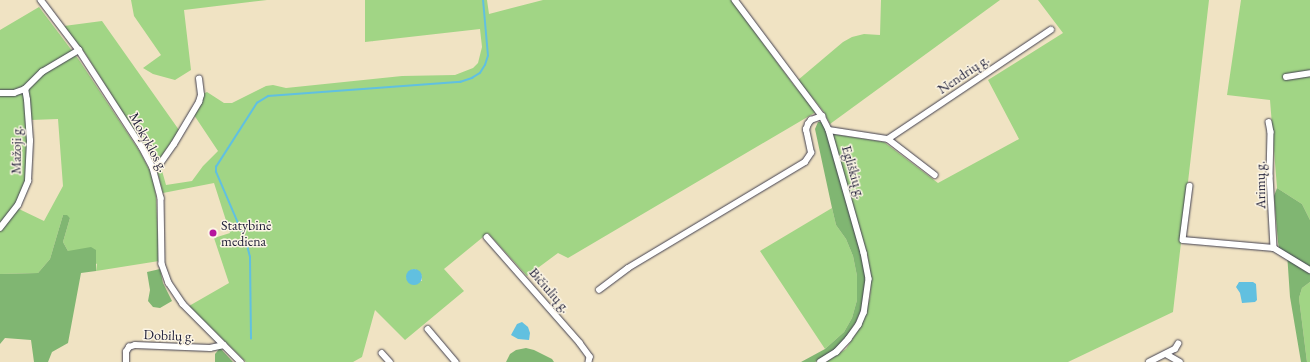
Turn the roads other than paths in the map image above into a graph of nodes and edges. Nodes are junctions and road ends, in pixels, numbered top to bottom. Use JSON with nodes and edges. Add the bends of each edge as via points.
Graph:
{"nodes":[{"id":1,"x":41,"y":0,"type":"edge"},
{"id":2,"x":735,"y":0,"type":"edge"},
{"id":3,"x":1051,"y":30,"type":"dead end"},
{"id":4,"x":79,"y":50,"type":"junction"},
{"id":5,"x":1310,"y":73,"type":"edge"},
{"id":6,"x":1286,"y":77,"type":"dead end"},
{"id":7,"x":199,"y":79,"type":"dead end"},
{"id":8,"x":25,"y":89,"type":"junction"},
{"id":9,"x":0,"y":93,"type":"edge"},
{"id":10,"x":822,"y":116,"type":"junction"},
{"id":11,"x":1268,"y":122,"type":"dead end"},
{"id":12,"x":829,"y":130,"type":"junction"},
{"id":13,"x":888,"y":139,"type":"junction"},
{"id":14,"x":153,"y":168,"type":"junction"},
{"id":15,"x":935,"y":175,"type":"dead end"},
{"id":16,"x":1190,"y":186,"type":"dead end"},
{"id":17,"x":0,"y":228,"type":"edge"},
{"id":18,"x":487,"y":237,"type":"dead end"},
{"id":19,"x":1274,"y":248,"type":"junction"},
{"id":20,"x":1310,"y":270,"type":"edge"},
{"id":21,"x":599,"y":290,"type":"dead end"},
{"id":22,"x":428,"y":329,"type":"dead end"},
{"id":23,"x":1178,"y":344,"type":"dead end"},
{"id":24,"x":224,"y":345,"type":"junction"},
{"id":25,"x":382,"y":353,"type":"dead end"},
{"id":26,"x":1166,"y":354,"type":"junction"},
{"id":27,"x":126,"y":362,"type":"edge"},
{"id":28,"x":241,"y":362,"type":"edge"},
{"id":29,"x":390,"y":362,"type":"edge"},
{"id":30,"x":456,"y":362,"type":"edge"},
{"id":31,"x":590,"y":362,"type":"edge"},
{"id":32,"x":821,"y":362,"type":"edge"},
{"id":33,"x":1149,"y":362,"type":"edge"},
{"id":34,"x":1180,"y":362,"type":"edge"}],
"edges":[{"from":1,"to":4,"type":"street","name":"Mokyklos g."},
{"from":2,"to":10,"type":"street","name":"Egliškių g."},
{"from":3,"to":13,"type":"street","name":"Nendrių g."},
{"from":4,"to":8,"type":"street","via":[[42,72]]},
{"from":4,"to":14,"type":"street","name":"Mokyklos g."},
{"from":5,"to":6,"type":"street"},
{"from":7,"to":14,"type":"street","via":[[199,102],[174,144],[160,164]]},
{"from":8,"to":9,"type":"street"},
{"from":8,"to":17,"type":"street","name":"Mažoji g.","via":[[30,142],[28,181],[18,205]]},
{"from":10,"to":12,"type":"street","name":"Egliškių g."},
{"from":10,"to":21,"type":"street","via":[[808,124],[806,130],[811,153],[805,162],[628,268]]},
{"from":11,"to":19,"type":"street","name":"Arimų g.","via":[[1271,136],[1270,176]]},
{"from":12,"to":13,"type":"street"},
{"from":12,"to":32,"type":"street","name":"Egliškių g.","via":[[864,253],[869,287],[859,325],[838,352]]},
{"from":13,"to":15,"type":"street"},
{"from":14,"to":24,"type":"street","name":"Mokyklos g.","via":[[161,198],[162,264],[169,283],[183,304]]},
{"from":16,"to":19,"type":"street","via":[[1183,240]]},
{"from":18,"to":31,"type":"street","name":"Bičiulių g.","via":[[584,348]]},
{"from":19,"to":20,"type":"street"},
{"from":22,"to":30,"type":"street"},
{"from":23,"to":26,"type":"street","via":[[1176,349]]},
{"from":24,"to":27,"type":"street","name":"Dobilų g.","via":[[210,348],[135,345],[129,347],[126,352]]},
{"from":24,"to":28,"type":"street","name":"Mokyklos g."},
{"from":25,"to":29,"type":"street"},
{"from":26,"to":33,"type":"street"},
{"from":26,"to":34,"type":"street"}]}
